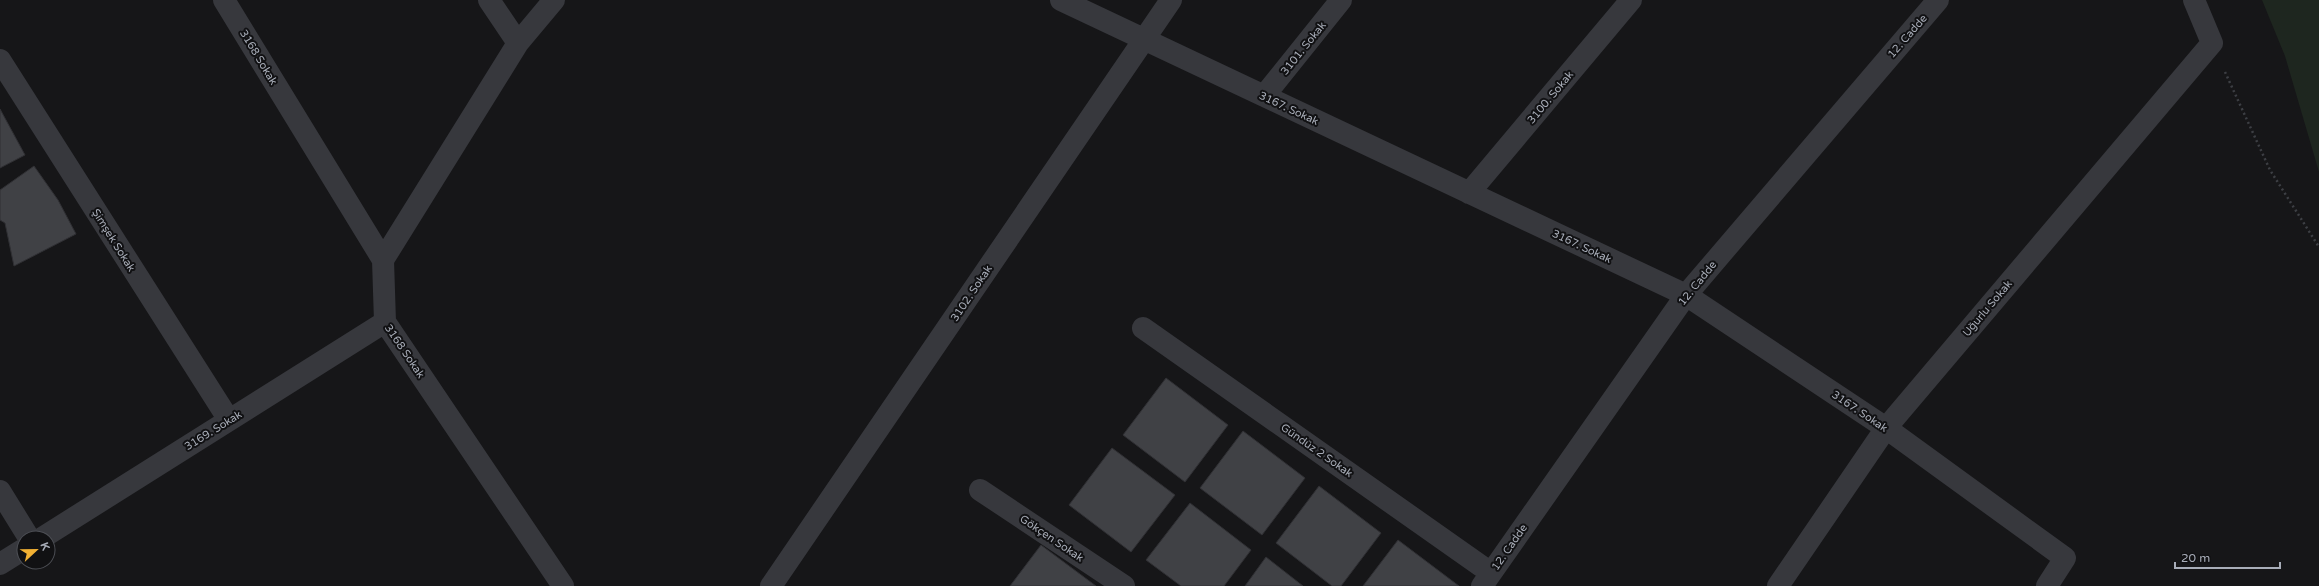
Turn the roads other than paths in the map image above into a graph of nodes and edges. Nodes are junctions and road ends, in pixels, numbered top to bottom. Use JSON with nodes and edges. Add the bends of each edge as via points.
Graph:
{"nodes":[{"id":1,"x":489,"y":0,"type":"edge"},
{"id":2,"x":554,"y":0,"type":"edge"},
{"id":3,"x":1061,"y":0,"type":"edge"},
{"id":4,"x":1171,"y":0,"type":"edge"},
{"id":5,"x":1341,"y":0,"type":"edge"},
{"id":6,"x":1631,"y":0,"type":"edge"},
{"id":7,"x":1938,"y":0,"type":"edge"},
{"id":8,"x":2194,"y":0,"type":"edge"},
{"id":9,"x":221,"y":1,"type":"edge"},
{"id":10,"x":1144,"y":39,"type":"junction"},
{"id":11,"x":518,"y":43,"type":"junction"},
{"id":12,"x":0,"y":60,"type":"edge"},
{"id":13,"x":1264,"y":96,"type":"junction"},
{"id":14,"x":1469,"y":193,"type":"junction"},
{"id":15,"x":383,"y":260,"type":"junction"},
{"id":16,"x":1686,"y":295,"type":"junction"},
{"id":17,"x":385,"y":322,"type":"junction"},
{"id":18,"x":1143,"y":328,"type":"dead end"},
{"id":19,"x":229,"y":420,"type":"junction"},
{"id":20,"x":1886,"y":428,"type":"junction"},
{"id":21,"x":980,"y":490,"type":"dead end"},
{"id":22,"x":0,"y":491,"type":"edge"},
{"id":23,"x":25,"y":530,"type":"edge"},
{"id":24,"x":55,"y":530,"type":"edge"},
{"id":25,"x":16,"y":554,"type":"edge"},
{"id":26,"x":0,"y":564,"type":"edge"},
{"id":27,"x":1486,"y":580,"type":"edge"},
{"id":28,"x":562,"y":586,"type":"edge"},
{"id":29,"x":771,"y":586,"type":"edge"},
{"id":30,"x":1124,"y":586,"type":"edge"},
{"id":31,"x":1778,"y":586,"type":"edge"},
{"id":32,"x":2046,"y":586,"type":"edge"}],
"edges":[{"from":1,"to":11,"type":"street"},
{"from":2,"to":11,"type":"street"},
{"from":3,"to":10,"type":"street","name":"3167. Sokak"},
{"from":4,"to":10,"type":"street","name":"3102. Sokak"},
{"from":5,"to":13,"type":"street","name":"3101. Sokak"},
{"from":6,"to":14,"type":"street","name":"3100. Sokak"},
{"from":7,"to":16,"type":"street","name":"12. Cadde"},
{"from":8,"to":20,"type":"street","name":"Uğurlu Sokak","via":[[2212,42]]},
{"from":9,"to":15,"type":"street","name":"3168 Sokak"},
{"from":10,"to":13,"type":"street","name":"3167. Sokak"},
{"from":10,"to":29,"type":"street","name":"3102. Sokak"},
{"from":11,"to":15,"type":"street"},
{"from":12,"to":19,"type":"street","name":"Şimşek Sokak"},
{"from":13,"to":14,"type":"street","name":"3167. Sokak"},
{"from":14,"to":16,"type":"street","name":"3167. Sokak"},
{"from":15,"to":17,"type":"street","name":"3168 Sokak"},
{"from":16,"to":20,"type":"street","name":"3167. Sokak"},
{"from":16,"to":27,"type":"street","name":"12. Cadde"},
{"from":17,"to":19,"type":"street","name":"3169. Sokak"},
{"from":17,"to":28,"type":"street","name":"3168 Sokak"},
{"from":18,"to":27,"type":"street","name":"Gündüz 2 Sokak"},
{"from":19,"to":24,"type":"street","name":"3169. Sokak"},
{"from":20,"to":31,"type":"street","name":"Uğurlu Sokak"},
{"from":20,"to":32,"type":"street","name":"3167. Sokak","via":[[2065,558]]},
{"from":21,"to":30,"type":"street","name":"Gökçen Sokak"},
{"from":22,"to":23,"type":"street"},
{"from":25,"to":26,"type":"street"}]}
